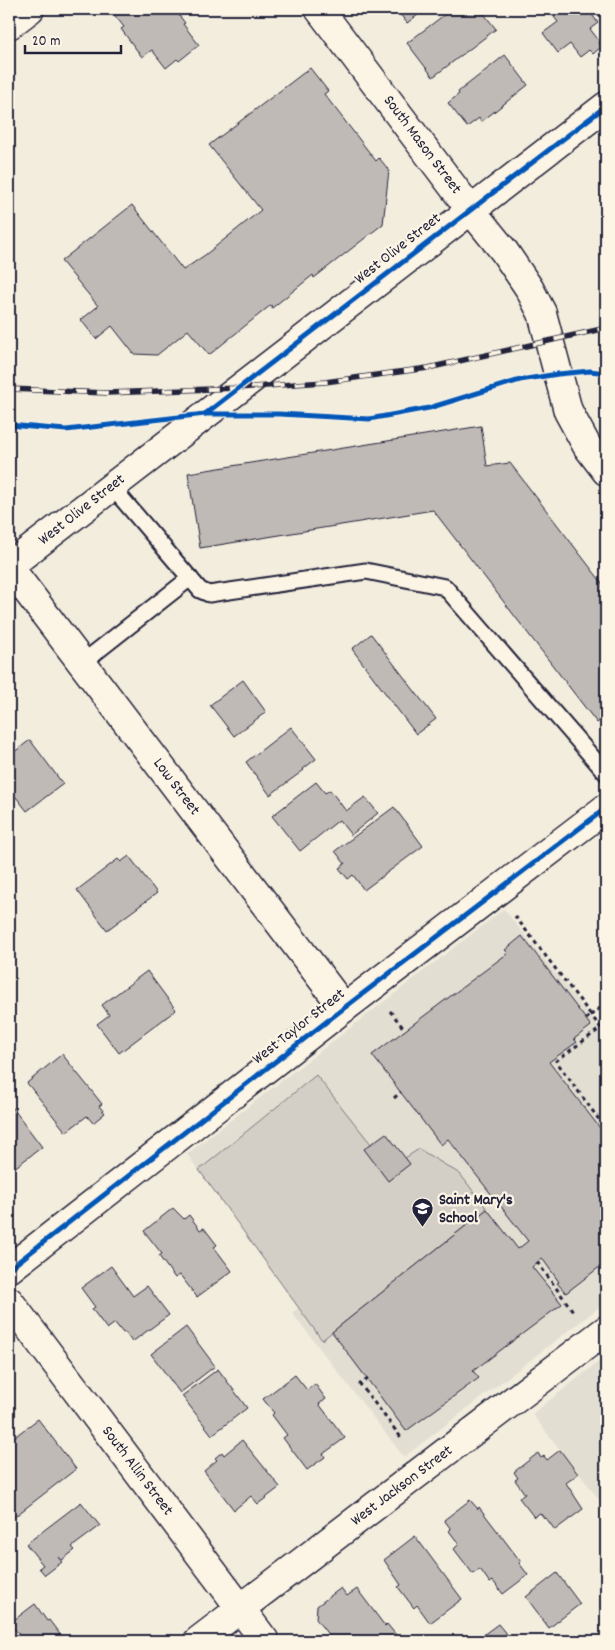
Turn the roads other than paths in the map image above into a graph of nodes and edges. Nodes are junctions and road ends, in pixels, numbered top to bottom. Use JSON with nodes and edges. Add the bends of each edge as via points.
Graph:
{"nodes":[{"id":1,"x":30,"y":9,"type":"edge"},
{"id":2,"x":319,"y":9,"type":"edge"},
{"id":3,"x":9,"y":25,"type":"edge"},
{"id":4,"x":606,"y":106,"type":"edge"},
{"id":5,"x":470,"y":209,"type":"junction"},
{"id":6,"x":606,"y":471,"type":"edge"},
{"id":7,"x":112,"y":486,"type":"junction"},
{"id":8,"x":9,"y":567,"type":"edge"},
{"id":9,"x":190,"y":578,"type":"junction"},
{"id":10,"x":82,"y":663,"type":"junction"},
{"id":11,"x":606,"y":773,"type":"edge"},
{"id":12,"x":606,"y":808,"type":"edge"},
{"id":13,"x":344,"y":1008,"type":"junction"},
{"id":14,"x":9,"y":1269,"type":"edge"},
{"id":15,"x":9,"y":1301,"type":"edge"},
{"id":16,"x":606,"y":1330,"type":"edge"},
{"id":17,"x":240,"y":1608,"type":"junction"},
{"id":18,"x":198,"y":1641,"type":"edge"},
{"id":19,"x":265,"y":1641,"type":"edge"}],
"edges":[{"from":1,"to":3,"type":"street"},
{"from":2,"to":5,"type":"street","name":"South Mason Street"},
{"from":4,"to":5,"type":"street","name":"West Olive Street"},
{"from":5,"to":6,"type":"street","name":"South Mason Street","via":[[530,288],[542,313],[568,411],[587,446]]},
{"from":5,"to":7,"type":"street","name":"West Olive Street"},
{"from":7,"to":8,"type":"street","name":"West Olive Street"},
{"from":7,"to":9,"type":"lane"},
{"from":8,"to":10,"type":"street","name":"Low Street"},
{"from":9,"to":10,"type":"lane"},
{"from":9,"to":11,"type":"lane","via":[[200,590],[209,594],[366,571],[445,587]]},
{"from":10,"to":13,"type":"street","name":"Low Street"},
{"from":12,"to":13,"type":"street","name":"West Taylor Street"},
{"from":13,"to":14,"type":"street","name":"West Taylor Street"},
{"from":15,"to":17,"type":"street","name":"South Allin Street"},
{"from":16,"to":17,"type":"street","name":"West Jackson Street"},
{"from":17,"to":18,"type":"street","name":"West Jackson Street"},
{"from":17,"to":19,"type":"street","name":"South Allin Street"}]}
